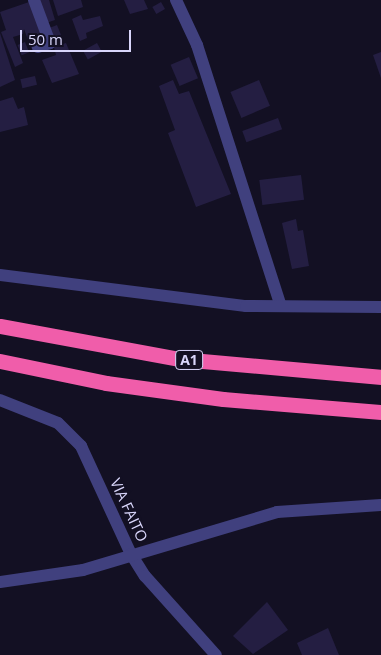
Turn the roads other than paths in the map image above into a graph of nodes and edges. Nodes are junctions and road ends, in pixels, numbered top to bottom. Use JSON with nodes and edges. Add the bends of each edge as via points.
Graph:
{"nodes":[{"id":1,"x":34,"y":0,"type":"edge"},
{"id":2,"x":176,"y":0,"type":"edge"},
{"id":3,"x":38,"y":47,"type":"dead end"},
{"id":4,"x":0,"y":275,"type":"edge"},
{"id":5,"x":281,"y":306,"type":"junction"},
{"id":6,"x":381,"y":307,"type":"edge"},
{"id":7,"x":0,"y":326,"type":"edge"},
{"id":8,"x":0,"y":361,"type":"edge"},
{"id":9,"x":381,"y":376,"type":"edge"},
{"id":10,"x":0,"y":400,"type":"edge"},
{"id":11,"x":381,"y":412,"type":"edge"},
{"id":12,"x":381,"y":505,"type":"edge"},
{"id":13,"x":131,"y":554,"type":"junction"},
{"id":14,"x":0,"y":582,"type":"edge"},
{"id":15,"x":216,"y":655,"type":"edge"}],
"edges":[{"from":1,"to":3,"type":"street","via":[[50,43]]},
{"from":2,"to":5,"type":"street","via":[[197,46]]},
{"from":4,"to":5,"type":"street","via":[[226,303]]},
{"from":5,"to":6,"type":"street"},
{"from":7,"to":9,"type":"highway","number":"A1","via":[[180,360],[339,376]]},
{"from":8,"to":11,"type":"highway","number":"A1","via":[[106,383],[224,400]]},
{"from":10,"to":13,"type":"street","name":"VIA FAITO","via":[[58,423],[82,446]]},
{"from":12,"to":13,"type":"street","via":[[276,512]]},
{"from":13,"to":14,"type":"street","via":[[83,570]]},
{"from":13,"to":15,"type":"street","name":"VIA FAITO"}]}
